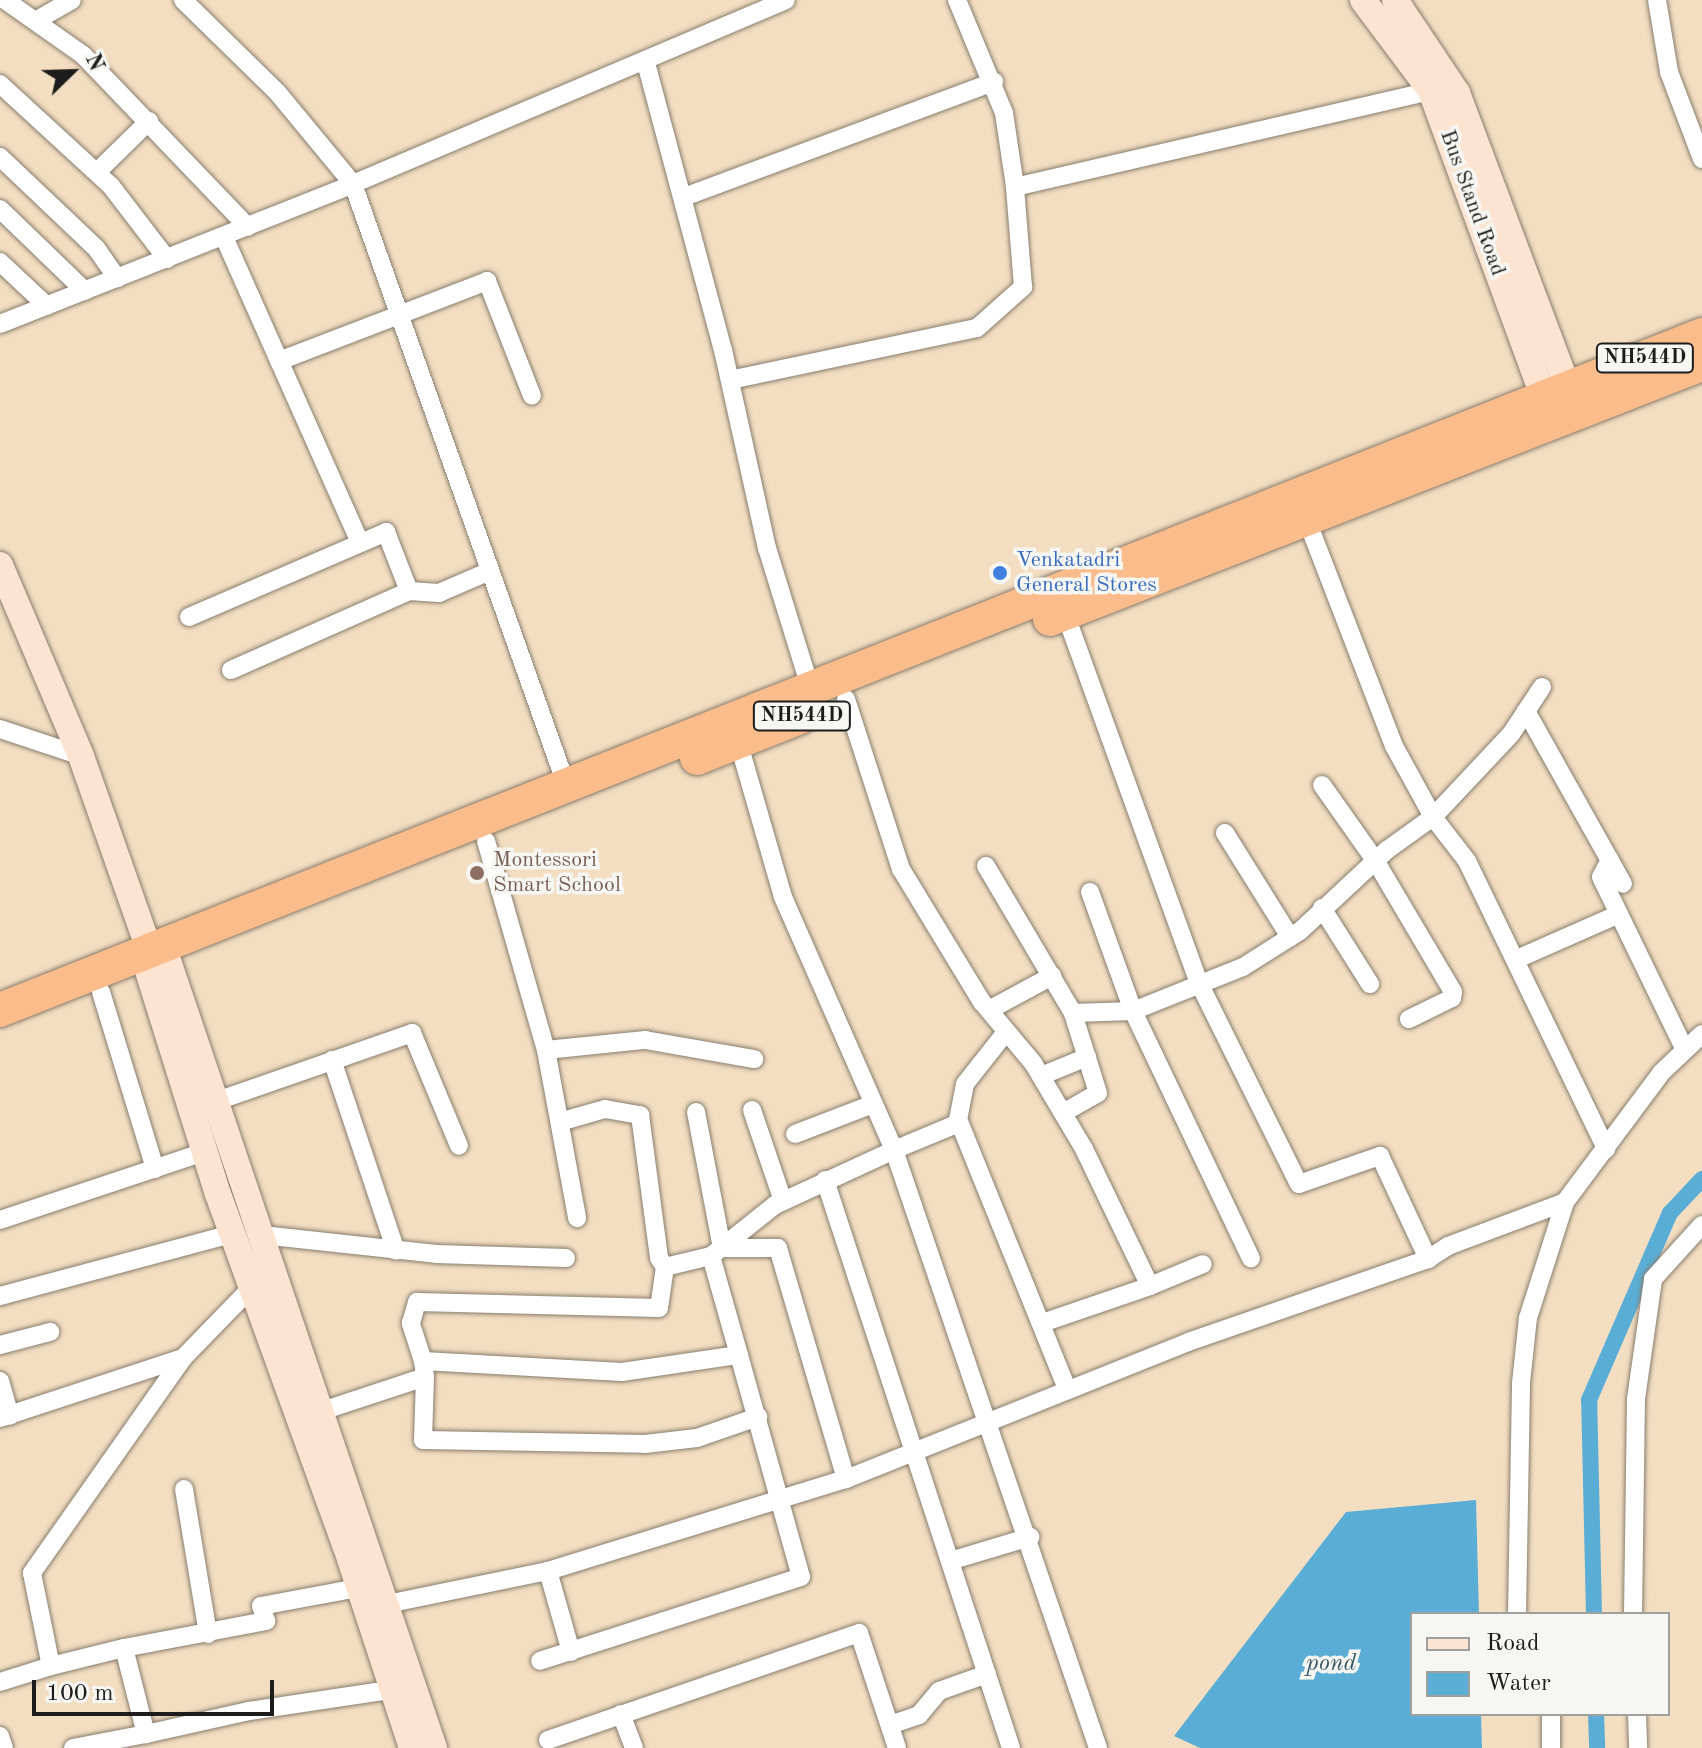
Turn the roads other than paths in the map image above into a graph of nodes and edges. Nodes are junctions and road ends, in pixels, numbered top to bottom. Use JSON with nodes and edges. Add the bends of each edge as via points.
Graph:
{"nodes":[{"id":1,"x":5,"y":0,"type":"edge"},
{"id":2,"x":72,"y":0,"type":"edge"},
{"id":3,"x":183,"y":0,"type":"edge"},
{"id":4,"x":786,"y":0,"type":"edge"},
{"id":5,"x":957,"y":0,"type":"edge"},
{"id":6,"x":1363,"y":0,"type":"edge"},
{"id":7,"x":1395,"y":0,"type":"edge"},
{"id":8,"x":1657,"y":0,"type":"edge"},
{"id":9,"x":37,"y":20,"type":"junction"},
{"id":10,"x":646,"y":63,"type":"junction"},
{"id":11,"x":994,"y":82,"type":"junction"},
{"id":12,"x":0,"y":84,"type":"edge"},
{"id":13,"x":1442,"y":88,"type":"junction"},
{"id":14,"x":149,"y":121,"type":"junction"},
{"id":15,"x":0,"y":157,"type":"edge"},
{"id":16,"x":1702,"y":159,"type":"edge"},
{"id":17,"x":97,"y":172,"type":"junction"},
{"id":18,"x":353,"y":184,"type":"junction"},
{"id":19,"x":1015,"y":187,"type":"junction"},
{"id":20,"x":684,"y":197,"type":"junction"},
{"id":21,"x":0,"y":209,"type":"edge"},
{"id":22,"x":248,"y":227,"type":"junction"},
{"id":23,"x":224,"y":237,"type":"junction"},
{"id":24,"x":167,"y":259,"type":"junction"},
{"id":25,"x":0,"y":262,"type":"edge"},
{"id":26,"x":117,"y":278,"type":"junction"},
{"id":27,"x":85,"y":291,"type":"junction"},
{"id":28,"x":0,"y":305,"type":"edge"},
{"id":29,"x":47,"y":306,"type":"junction"},
{"id":30,"x":402,"y":313,"type":"junction"},
{"id":31,"x":7,"y":322,"type":"edge"},
{"id":32,"x":1702,"y":335,"type":"edge"},
{"id":33,"x":279,"y":361,"type":"junction"},
{"id":34,"x":1702,"y":364,"type":"edge"},
{"id":35,"x":730,"y":380,"type":"junction"},
{"id":36,"x":532,"y":396,"type":"dead end"},
{"id":37,"x":1560,"y":405,"type":"junction"},
{"id":38,"x":1306,"y":518,"type":"junction"},
{"id":39,"x":360,"y":542,"type":"junction"},
{"id":40,"x":0,"y":565,"type":"edge"},
{"id":41,"x":490,"y":571,"type":"junction"},
{"id":42,"x":409,"y":591,"type":"junction"},
{"id":43,"x":1065,"y":613,"type":"junction"},
{"id":44,"x":189,"y":617,"type":"dead end"},
{"id":45,"x":231,"y":670,"type":"dead end"},
{"id":46,"x":1542,"y":687,"type":"dead end"},
{"id":47,"x":811,"y":690,"type":"junction"},
{"id":48,"x":846,"y":699,"type":"junction"},
{"id":49,"x":1526,"y":711,"type":"junction"},
{"id":50,"x":0,"y":729,"type":"edge"},
{"id":51,"x":738,"y":741,"type":"junction"},
{"id":52,"x":81,"y":756,"type":"junction"},
{"id":53,"x":1322,"y":785,"type":"dead end"},
{"id":54,"x":567,"y":787,"type":"junction"},
{"id":55,"x":1433,"y":817,"type":"junction"},
{"id":56,"x":1225,"y":833,"type":"dead end"},
{"id":57,"x":486,"y":841,"type":"junction"},
{"id":58,"x":1375,"y":860,"type":"junction"},
{"id":59,"x":1610,"y":860,"type":"junction"},
{"id":60,"x":986,"y":866,"type":"dead end"},
{"id":61,"x":1623,"y":884,"type":"dead end"},
{"id":62,"x":1090,"y":892,"type":"dead end"},
{"id":63,"x":1322,"y":908,"type":"junction"},
{"id":64,"x":1619,"y":914,"type":"junction"},
{"id":65,"x":1290,"y":937,"type":"junction"},
{"id":66,"x":155,"y":958,"type":"junction"},
{"id":67,"x":1517,"y":959,"type":"junction"},
{"id":68,"x":1052,"y":976,"type":"junction"},
{"id":69,"x":1370,"y":984,"type":"dead end"},
{"id":70,"x":1200,"y":985,"type":"junction"},
{"id":71,"x":101,"y":992,"type":"junction"},
{"id":72,"x":0,"y":1010,"type":"edge"},
{"id":73,"x":989,"y":1010,"type":"junction"},
{"id":74,"x":1133,"y":1011,"type":"junction"},
{"id":75,"x":1073,"y":1013,"type":"junction"},
{"id":76,"x":1409,"y":1019,"type":"dead end"},
{"id":77,"x":0,"y":1032,"type":"edge"},
{"id":78,"x":1006,"y":1032,"type":"junction"},
{"id":79,"x":1702,"y":1034,"type":"edge"},
{"id":80,"x":546,"y":1050,"type":"junction"},
{"id":81,"x":1685,"y":1050,"type":"junction"},
{"id":82,"x":1087,"y":1057,"type":"junction"},
{"id":83,"x":754,"y":1059,"type":"dead end"},
{"id":84,"x":332,"y":1060,"type":"junction"},
{"id":85,"x":1041,"y":1076,"type":"junction"},
{"id":86,"x":214,"y":1102,"type":"junction"},
{"id":87,"x":873,"y":1104,"type":"junction"},
{"id":88,"x":752,"y":1110,"type":"dead end"},
{"id":89,"x":696,"y":1112,"type":"dead end"},
{"id":90,"x":1063,"y":1113,"type":"junction"},
{"id":91,"x":563,"y":1121,"type":"junction"},
{"id":92,"x":959,"y":1123,"type":"junction"},
{"id":93,"x":795,"y":1134,"type":"dead end"},
{"id":94,"x":459,"y":1146,"type":"dead end"},
{"id":95,"x":1606,"y":1149,"type":"junction"},
{"id":96,"x":894,"y":1150,"type":"junction"},
{"id":97,"x":205,"y":1152,"type":"junction"},
{"id":98,"x":155,"y":1169,"type":"junction"},
{"id":99,"x":825,"y":1180,"type":"junction"},
{"id":100,"x":783,"y":1201,"type":"junction"},
{"id":101,"x":1565,"y":1202,"type":"junction"},
{"id":102,"x":577,"y":1218,"type":"dead end"},
{"id":103,"x":0,"y":1220,"type":"edge"},
{"id":104,"x":1702,"y":1225,"type":"edge"},
{"id":105,"x":232,"y":1234,"type":"junction"},
{"id":106,"x":262,"y":1235,"type":"junction"},
{"id":107,"x":396,"y":1251,"type":"junction"},
{"id":108,"x":716,"y":1252,"type":"junction"},
{"id":109,"x":566,"y":1258,"type":"dead end"},
{"id":110,"x":1251,"y":1258,"type":"dead end"},
{"id":111,"x":1428,"y":1259,"type":"junction"},
{"id":112,"x":1203,"y":1264,"type":"dead end"},
{"id":113,"x":665,"y":1267,"type":"junction"},
{"id":114,"x":1150,"y":1286,"type":"junction"},
{"id":115,"x":252,"y":1287,"type":"junction"},
{"id":116,"x":0,"y":1296,"type":"edge"},
{"id":117,"x":1042,"y":1323,"type":"junction"},
{"id":118,"x":50,"y":1332,"type":"dead end"},
{"id":119,"x":0,"y":1345,"type":"edge"},
{"id":120,"x":739,"y":1355,"type":"junction"},
{"id":121,"x":183,"y":1358,"type":"junction"},
{"id":122,"x":424,"y":1369,"type":"junction"},
{"id":123,"x":0,"y":1381,"type":"edge"},
{"id":124,"x":1067,"y":1389,"type":"junction"},
{"id":125,"x":322,"y":1411,"type":"junction"},
{"id":126,"x":5,"y":1417,"type":"edge"},
{"id":127,"x":758,"y":1417,"type":"junction"},
{"id":128,"x":989,"y":1421,"type":"junction"},
{"id":129,"x":915,"y":1451,"type":"junction"},
{"id":130,"x":846,"y":1479,"type":"junction"},
{"id":131,"x":184,"y":1489,"type":"dead end"},
{"id":132,"x":780,"y":1500,"type":"junction"},
{"id":133,"x":1030,"y":1537,"type":"junction"},
{"id":134,"x":950,"y":1561,"type":"junction"},
{"id":135,"x":548,"y":1571,"type":"junction"},
{"id":136,"x":358,"y":1588,"type":"junction"},
{"id":137,"x":387,"y":1604,"type":"junction"},
{"id":138,"x":1517,"y":1612,"type":"edge"},
{"id":139,"x":1633,"y":1612,"type":"edge"},
{"id":140,"x":208,"y":1634,"type":"junction"},
{"id":141,"x":124,"y":1648,"type":"junction"},
{"id":142,"x":571,"y":1652,"type":"junction"},
{"id":143,"x":540,"y":1661,"type":"dead end"},
{"id":144,"x":51,"y":1666,"type":"junction"},
{"id":145,"x":987,"y":1674,"type":"junction"},
{"id":146,"x":0,"y":1682,"type":"edge"},
{"id":147,"x":389,"y":1690,"type":"junction"},
{"id":148,"x":621,"y":1714,"type":"junction"},
{"id":149,"x":1551,"y":1716,"type":"edge"},
{"id":150,"x":1637,"y":1716,"type":"edge"},
{"id":151,"x":890,"y":1725,"type":"junction"},
{"id":152,"x":146,"y":1734,"type":"junction"},
{"id":153,"x":0,"y":1736,"type":"edge"},
{"id":154,"x":548,"y":1740,"type":"dead end"},
{"id":155,"x":4,"y":1748,"type":"edge"},
{"id":156,"x":73,"y":1748,"type":"edge"},
{"id":157,"x":412,"y":1748,"type":"edge"},
{"id":158,"x":434,"y":1748,"type":"edge"},
{"id":159,"x":634,"y":1748,"type":"edge"},
{"id":160,"x":897,"y":1748,"type":"edge"},
{"id":161,"x":1011,"y":1748,"type":"edge"},
{"id":162,"x":1098,"y":1748,"type":"edge"},
{"id":163,"x":1551,"y":1748,"type":"edge"},
{"id":164,"x":1638,"y":1748,"type":"edge"}],
"edges":[{"from":1,"to":9,"type":"street"},
{"from":2,"to":9,"type":"street"},
{"from":3,"to":18,"type":"street","via":[[277,92]]},
{"from":4,"to":10,"type":"street"},
{"from":5,"to":11,"type":"street"},
{"from":6,"to":13,"type":"street","name":"Bus Stand Road"},
{"from":7,"to":13,"type":"street","name":"Bus Stand Road"},
{"from":8,"to":16,"type":"street","via":[[1669,72]]},
{"from":9,"to":14,"type":"street","via":[[83,55]]},
{"from":10,"to":18,"type":"street"},
{"from":10,"to":20,"type":"street"},
{"from":11,"to":19,"type":"street"},
{"from":11,"to":20,"type":"street"},
{"from":12,"to":17,"type":"street"},
{"from":13,"to":19,"type":"street"},
{"from":13,"to":37,"type":"street","name":"Bus Stand Road"},
{"from":14,"to":17,"type":"street"},
{"from":14,"to":22,"type":"street"},
{"from":15,"to":26,"type":"street","via":[[96,248]]},
{"from":17,"to":24,"type":"street"},
{"from":18,"to":22,"type":"street"},
{"from":18,"to":30,"type":"street"},
{"from":19,"to":35,"type":"street","via":[[1023,287],[977,328]]},
{"from":20,"to":35,"type":"street"},
{"from":21,"to":27,"type":"street"},
{"from":22,"to":23,"type":"street"},
{"from":23,"to":24,"type":"street"},
{"from":23,"to":33,"type":"street"},
{"from":24,"to":26,"type":"street"},
{"from":25,"to":29,"type":"street"},
{"from":26,"to":27,"type":"street"},
{"from":27,"to":29,"type":"street"},
{"from":28,"to":31,"type":"street"},
{"from":29,"to":31,"type":"street"},
{"from":30,"to":33,"type":"street"},
{"from":30,"to":36,"type":"street","via":[[490,282]]},
{"from":30,"to":41,"type":"street"},
{"from":32,"to":37,"type":"highway","number":"NH544D"},
{"from":33,"to":39,"type":"street"},
{"from":34,"to":37,"type":"highway","number":"NH544D"},
{"from":35,"to":47,"type":"street","via":[[767,548]]},
{"from":37,"to":38,"type":"highway","number":"NH544D"},
{"from":37,"to":47,"type":"highway","number":"NH544D"},
{"from":38,"to":43,"type":"highway","number":"NH544D"},
{"from":38,"to":55,"type":"street","via":[[1394,746]]},
{"from":39,"to":42,"type":"street","via":[[386,532]]},
{"from":39,"to":44,"type":"street"},
{"from":40,"to":52,"type":"street"},
{"from":41,"to":42,"type":"street","via":[[439,593]]},
{"from":41,"to":54,"type":"street"},
{"from":42,"to":45,"type":"street"},
{"from":43,"to":48,"type":"highway","number":"NH544D"},
{"from":43,"to":70,"type":"street"},
{"from":46,"to":49,"type":"street"},
{"from":47,"to":54,"type":"highway","number":"NH544D"},
{"from":48,"to":51,"type":"highway","number":"NH544D"},
{"from":48,"to":73,"type":"street","via":[[901,869]]},
{"from":49,"to":55,"type":"street"},
{"from":49,"to":59,"type":"street"},
{"from":50,"to":52,"type":"street"},
{"from":51,"to":57,"type":"highway","number":"NH544D"},
{"from":51,"to":87,"type":"street","via":[[783,897]]},
{"from":52,"to":66,"type":"street"},
{"from":53,"to":58,"type":"street"},
{"from":54,"to":66,"type":"highway","number":"NH544D"},
{"from":55,"to":58,"type":"street"},
{"from":55,"to":67,"type":"street","via":[[1467,861]]},
{"from":56,"to":65,"type":"street"},
{"from":57,"to":66,"type":"highway","number":"NH544D"},
{"from":57,"to":80,"type":"street"},
{"from":58,"to":63,"type":"street"},
{"from":58,"to":76,"type":"street","via":[[1453,992],[1452,998]]},
{"from":59,"to":61,"type":"street"},
{"from":59,"to":64,"type":"street","via":[[1601,877]]},
{"from":60,"to":68,"type":"street"},
{"from":62,"to":74,"type":"street"},
{"from":63,"to":65,"type":"street"},
{"from":63,"to":69,"type":"street"},
{"from":64,"to":67,"type":"street"},
{"from":64,"to":81,"type":"street"},
{"from":65,"to":70,"type":"street","via":[[1243,967]]},
{"from":66,"to":71,"type":"highway","number":"NH544D"},
{"from":66,"to":72,"type":"highway","number":"NH544D"},
{"from":66,"to":86,"type":"street"},
{"from":66,"to":97,"type":"street"},
{"from":67,"to":95,"type":"street"},
{"from":68,"to":73,"type":"street"},
{"from":68,"to":75,"type":"street"},
{"from":70,"to":74,"type":"street"},
{"from":70,"to":111,"type":"street","via":[[1299,1184],[1380,1156]]},
{"from":71,"to":77,"type":"highway","number":"NH544D"},
{"from":71,"to":98,"type":"street"},
{"from":73,"to":78,"type":"street"},
{"from":74,"to":75,"type":"street"},
{"from":74,"to":110,"type":"street"},
{"from":75,"to":82,"type":"street"},
{"from":78,"to":85,"type":"street"},
{"from":78,"to":92,"type":"street","via":[[965,1084]]},
{"from":79,"to":81,"type":"street"},
{"from":80,"to":83,"type":"street","via":[[645,1040]]},
{"from":80,"to":91,"type":"street"},
{"from":81,"to":95,"type":"street","via":[[1662,1072]]},
{"from":82,"to":85,"type":"street"},
{"from":82,"to":90,"type":"street","via":[[1097,1098]]},
{"from":84,"to":86,"type":"street"},
{"from":84,"to":94,"type":"street","via":[[415,1034]]},
{"from":84,"to":107,"type":"street"},
{"from":85,"to":90,"type":"street"},
{"from":86,"to":106,"type":"street"},
{"from":87,"to":93,"type":"street"},
{"from":87,"to":96,"type":"street"},
{"from":88,"to":100,"type":"street"},
{"from":89,"to":108,"type":"street"},
{"from":90,"to":114,"type":"street"},
{"from":91,"to":102,"type":"street"},
{"from":91,"to":113,"type":"street","via":[[605,1109],[642,1118]]},
{"from":92,"to":96,"type":"street"},
{"from":92,"to":117,"type":"street"},
{"from":95,"to":101,"type":"street"},
{"from":96,"to":99,"type":"street"},
{"from":96,"to":128,"type":"street"},
{"from":97,"to":98,"type":"street"},
{"from":97,"to":105,"type":"street"},
{"from":98,"to":103,"type":"street"},
{"from":99,"to":100,"type":"street"},
{"from":99,"to":129,"type":"street"},
{"from":100,"to":108,"type":"street"},
{"from":101,"to":111,"type":"street","via":[[1448,1246]]},
{"from":101,"to":138,"type":"street","via":[[1528,1318],[1521,1383]]},
{"from":104,"to":139,"type":"street","via":[[1653,1279],[1636,1399]]},
{"from":105,"to":115,"type":"street"},
{"from":105,"to":116,"type":"street"},
{"from":106,"to":107,"type":"street"},
{"from":106,"to":125,"type":"street"},
{"from":107,"to":109,"type":"street"},
{"from":108,"to":113,"type":"street"},
{"from":108,"to":120,"type":"street"},
{"from":108,"to":130,"type":"street","via":[[778,1248]]},
{"from":111,"to":124,"type":"street","via":[[1285,1304]]},
{"from":112,"to":114,"type":"street"},
{"from":113,"to":122,"type":"street","via":[[659,1308],[417,1302],[411,1323]]},
{"from":114,"to":117,"type":"street"},
{"from":115,"to":121,"type":"street"},
{"from":115,"to":136,"type":"street"},
{"from":117,"to":124,"type":"street"},
{"from":118,"to":119,"type":"street"},
{"from":120,"to":122,"type":"street","via":[[622,1372]]},
{"from":120,"to":127,"type":"street"},
{"from":121,"to":126,"type":"street"},
{"from":121,"to":144,"type":"street","via":[[32,1573]]},
{"from":122,"to":125,"type":"street"},
{"from":122,"to":127,"type":"street","via":[[423,1440],[645,1444],[697,1438]]},
{"from":123,"to":126,"type":"street"},
{"from":124,"to":128,"type":"street"},
{"from":125,"to":137,"type":"street"},
{"from":127,"to":132,"type":"street"},
{"from":128,"to":129,"type":"street"},
{"from":128,"to":133,"type":"street"},
{"from":129,"to":130,"type":"street"},
{"from":129,"to":134,"type":"street"},
{"from":130,"to":132,"type":"street"},
{"from":131,"to":140,"type":"street"},
{"from":132,"to":135,"type":"street"},
{"from":132,"to":142,"type":"street","via":[[801,1571],[798,1581]]},
{"from":133,"to":134,"type":"street"},
{"from":133,"to":162,"type":"street"},
{"from":134,"to":145,"type":"street"},
{"from":135,"to":137,"type":"street"},
{"from":135,"to":142,"type":"street"},
{"from":136,"to":140,"type":"street","via":[[261,1606],[266,1621]]},
{"from":136,"to":147,"type":"street"},
{"from":137,"to":158,"type":"street"},
{"from":140,"to":141,"type":"street"},
{"from":141,"to":144,"type":"street"},
{"from":141,"to":152,"type":"street"},
{"from":142,"to":143,"type":"street"},
{"from":144,"to":146,"type":"street"},
{"from":145,"to":151,"type":"street","via":[[939,1691],[919,1715]]},
{"from":145,"to":161,"type":"street"},
{"from":147,"to":152,"type":"street","via":[[249,1711]]},
{"from":147,"to":157,"type":"street"},
{"from":148,"to":151,"type":"street","via":[[859,1633]]},
{"from":148,"to":154,"type":"street"},
{"from":148,"to":159,"type":"street"},
{"from":149,"to":163,"type":"street"},
{"from":150,"to":164,"type":"street"},
{"from":151,"to":160,"type":"street"},
{"from":152,"to":156,"type":"street"},
{"from":153,"to":155,"type":"street"}]}
